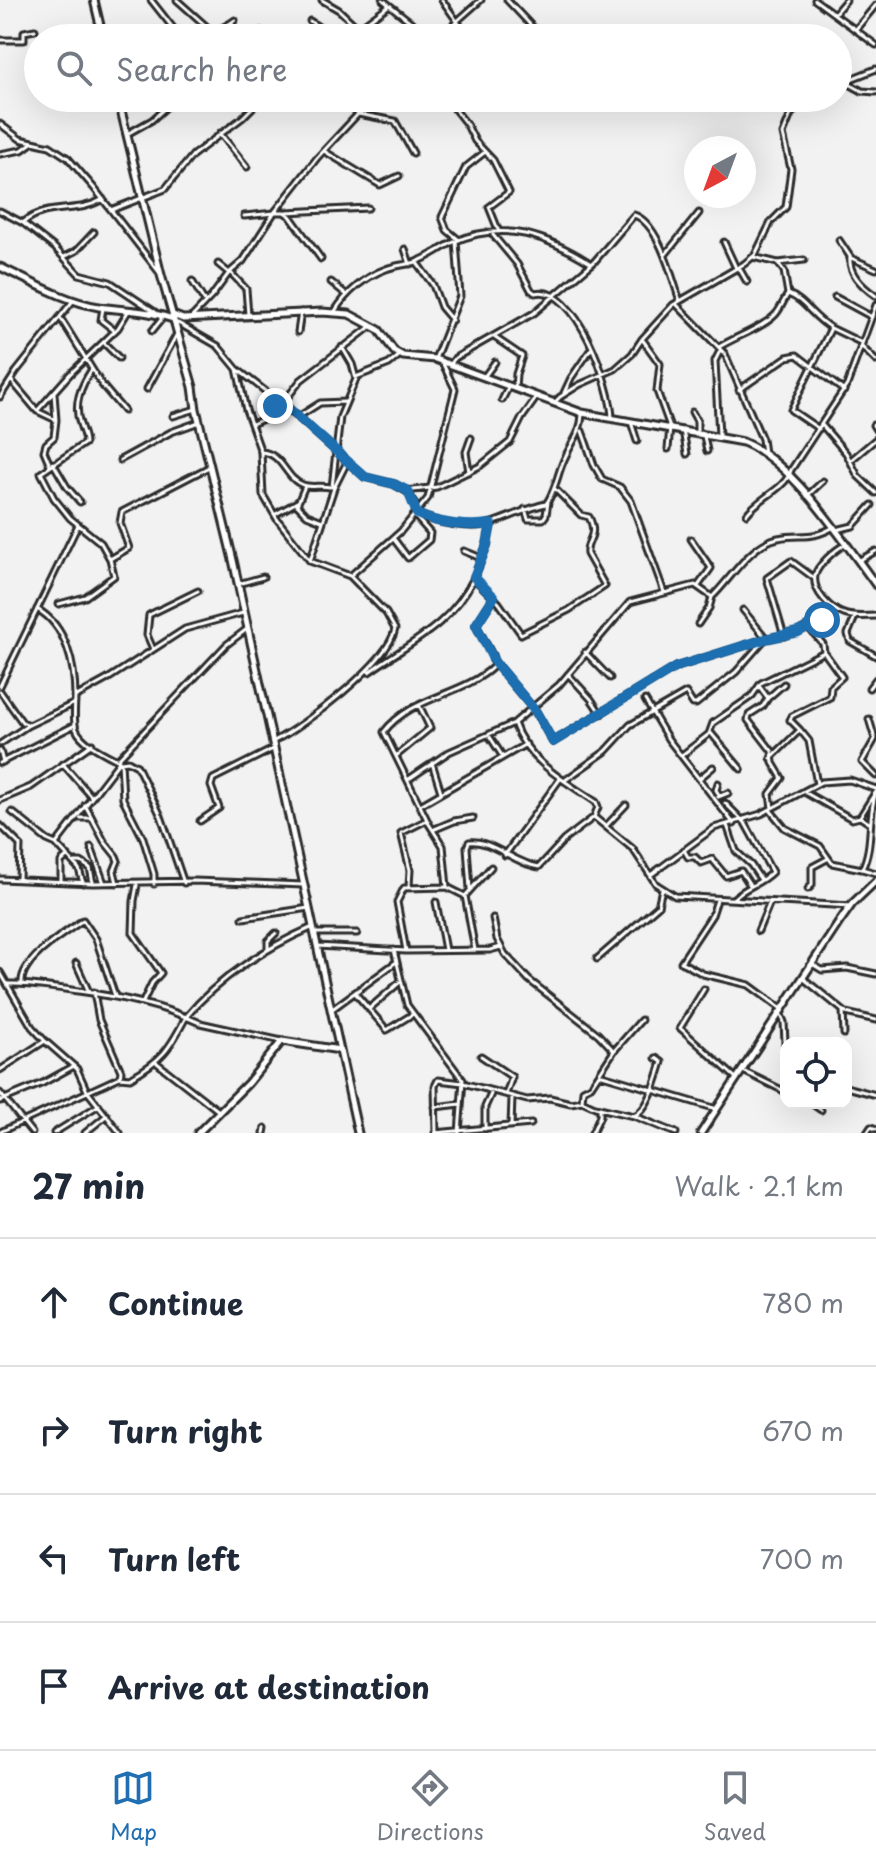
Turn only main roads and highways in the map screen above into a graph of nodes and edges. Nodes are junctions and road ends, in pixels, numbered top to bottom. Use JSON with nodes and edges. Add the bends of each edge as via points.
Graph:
{"nodes":[{"id":1,"x":94,"y":0,"type":"edge"},
{"id":2,"x":100,"y":24,"type":"edge"},
{"id":3,"x":122,"y":112,"type":"edge"},
{"id":4,"x":0,"y":267,"type":"edge"},
{"id":5,"x":178,"y":319,"type":"junction"},
{"id":6,"x":876,"y":585,"type":"edge"},
{"id":7,"x":876,"y":881,"type":"edge"},
{"id":8,"x":340,"y":1050,"type":"junction"},
{"id":9,"x":198,"y":1133,"type":"edge"},
{"id":10,"x":358,"y":1133,"type":"edge"},
{"id":11,"x":701,"y":1133,"type":"edge"}],
"edges":[{"from":1,"to":2,"type":"main road"},
{"from":3,"to":5,"type":"main road","via":[[161,275]]},
{"from":4,"to":5,"type":"main road","via":[[73,301]]},
{"from":5,"to":6,"type":"main road","via":[[349,314],[372,325],[400,355],[438,360],[582,413],[743,442],[788,473]]},
{"from":5,"to":8,"type":"main road","via":[[177,334]]},
{"from":7,"to":11,"type":"main road","via":[[851,906]]},
{"from":8,"to":9,"type":"main road","via":[[282,1041]]},
{"from":8,"to":10,"type":"main road"}]}
